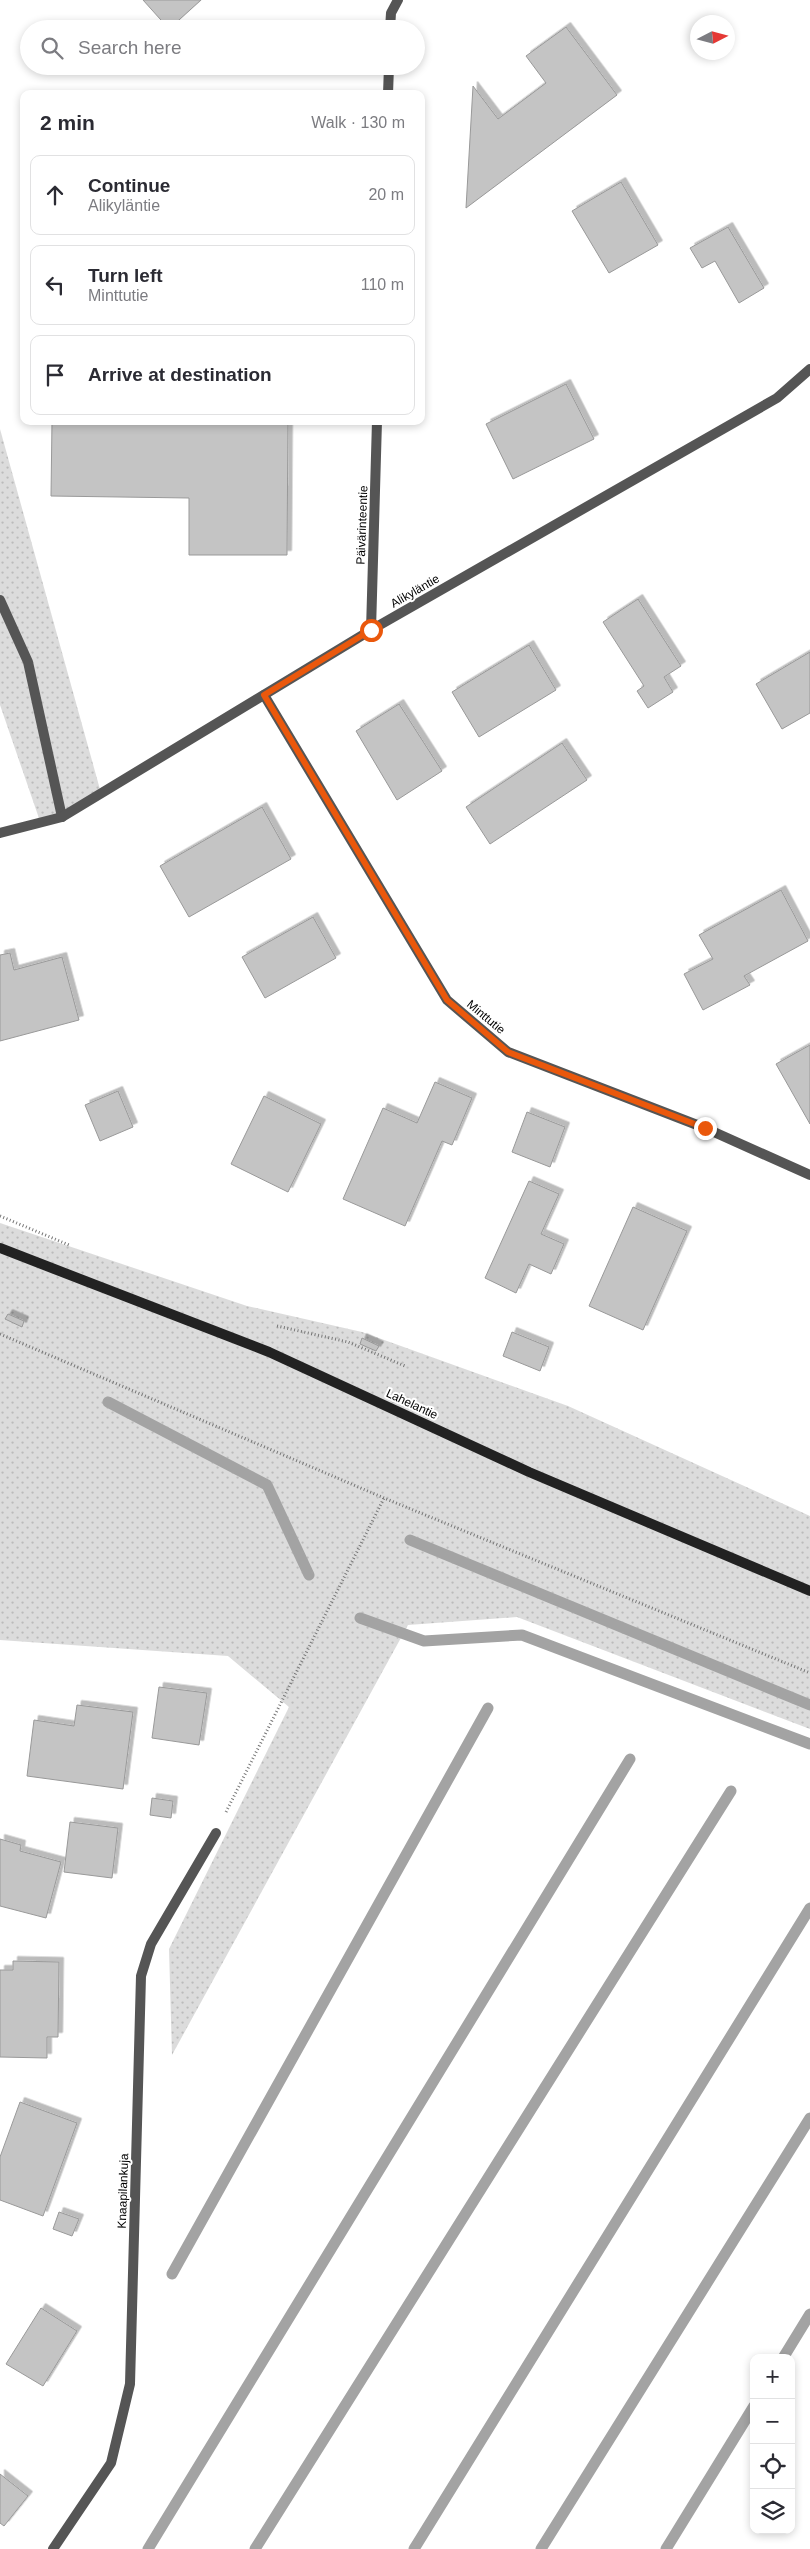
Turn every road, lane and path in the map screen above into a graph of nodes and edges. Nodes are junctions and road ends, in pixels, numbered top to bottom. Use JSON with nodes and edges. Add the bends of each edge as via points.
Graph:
{"nodes":[{"id":1,"x":398,"y":0,"type":"edge"},
{"id":2,"x":391,"y":20,"type":"edge"},
{"id":3,"x":389,"y":75,"type":"edge"},
{"id":4,"x":388,"y":90,"type":"edge"},
{"id":5,"x":810,"y":369,"type":"edge"},
{"id":6,"x":377,"y":425,"type":"edge"},
{"id":7,"x":0,"y":600,"type":"edge"},
{"id":8,"x":371,"y":630,"type":"junction"},
{"id":9,"x":264,"y":695,"type":"junction"},
{"id":10,"x":62,"y":817,"type":"junction"},
{"id":11,"x":0,"y":833,"type":"edge"},
{"id":12,"x":810,"y":1175,"type":"edge"},
{"id":13,"x":0,"y":1216,"type":"edge"},
{"id":14,"x":71,"y":1246,"type":"dead end"},
{"id":15,"x":0,"y":1248,"type":"edge"},
{"id":16,"x":276,"y":1325,"type":"dead end"},
{"id":17,"x":0,"y":1334,"type":"edge"},
{"id":18,"x":405,"y":1366,"type":"dead end"},
{"id":19,"x":384,"y":1498,"type":"junction"},
{"id":20,"x":810,"y":1590,"type":"edge"},
{"id":21,"x":810,"y":1673,"type":"edge"},
{"id":22,"x":216,"y":1833,"type":"joint"},
{"id":23,"x":53,"y":2549,"type":"edge"}],
"edges":[{"from":1,"to":2,"type":"street"},
{"from":3,"to":4,"type":"street"},
{"from":5,"to":8,"type":"street","name":"Alikyläntie","via":[[778,398]]},
{"from":6,"to":8,"type":"street","name":"Päivärinteentie"},
{"from":7,"to":10,"type":"street","via":[[28,662]]},
{"from":8,"to":9,"type":"street","name":"Alikyläntie"},
{"from":9,"to":10,"type":"street","name":"Alikyläntie"},
{"from":9,"to":12,"type":"street","name":"Minttutie","via":[[447,1000],[508,1052],[705,1128]]},
{"from":10,"to":11,"type":"street","name":"Alikyläntie"},
{"from":13,"to":14,"type":"path"},
{"from":15,"to":20,"type":"main road","name":"Lahelantie","via":[[269,1352],[529,1472]]},
{"from":16,"to":18,"type":"path","via":[[348,1342]]},
{"from":17,"to":19,"type":"path"},
{"from":19,"to":21,"type":"path"},
{"from":19,"to":22,"type":"path"},
{"from":22,"to":23,"type":"street","name":"Knaapilankuja","via":[[151,1944],[141,1976],[130,2384],[111,2463]]}]}
